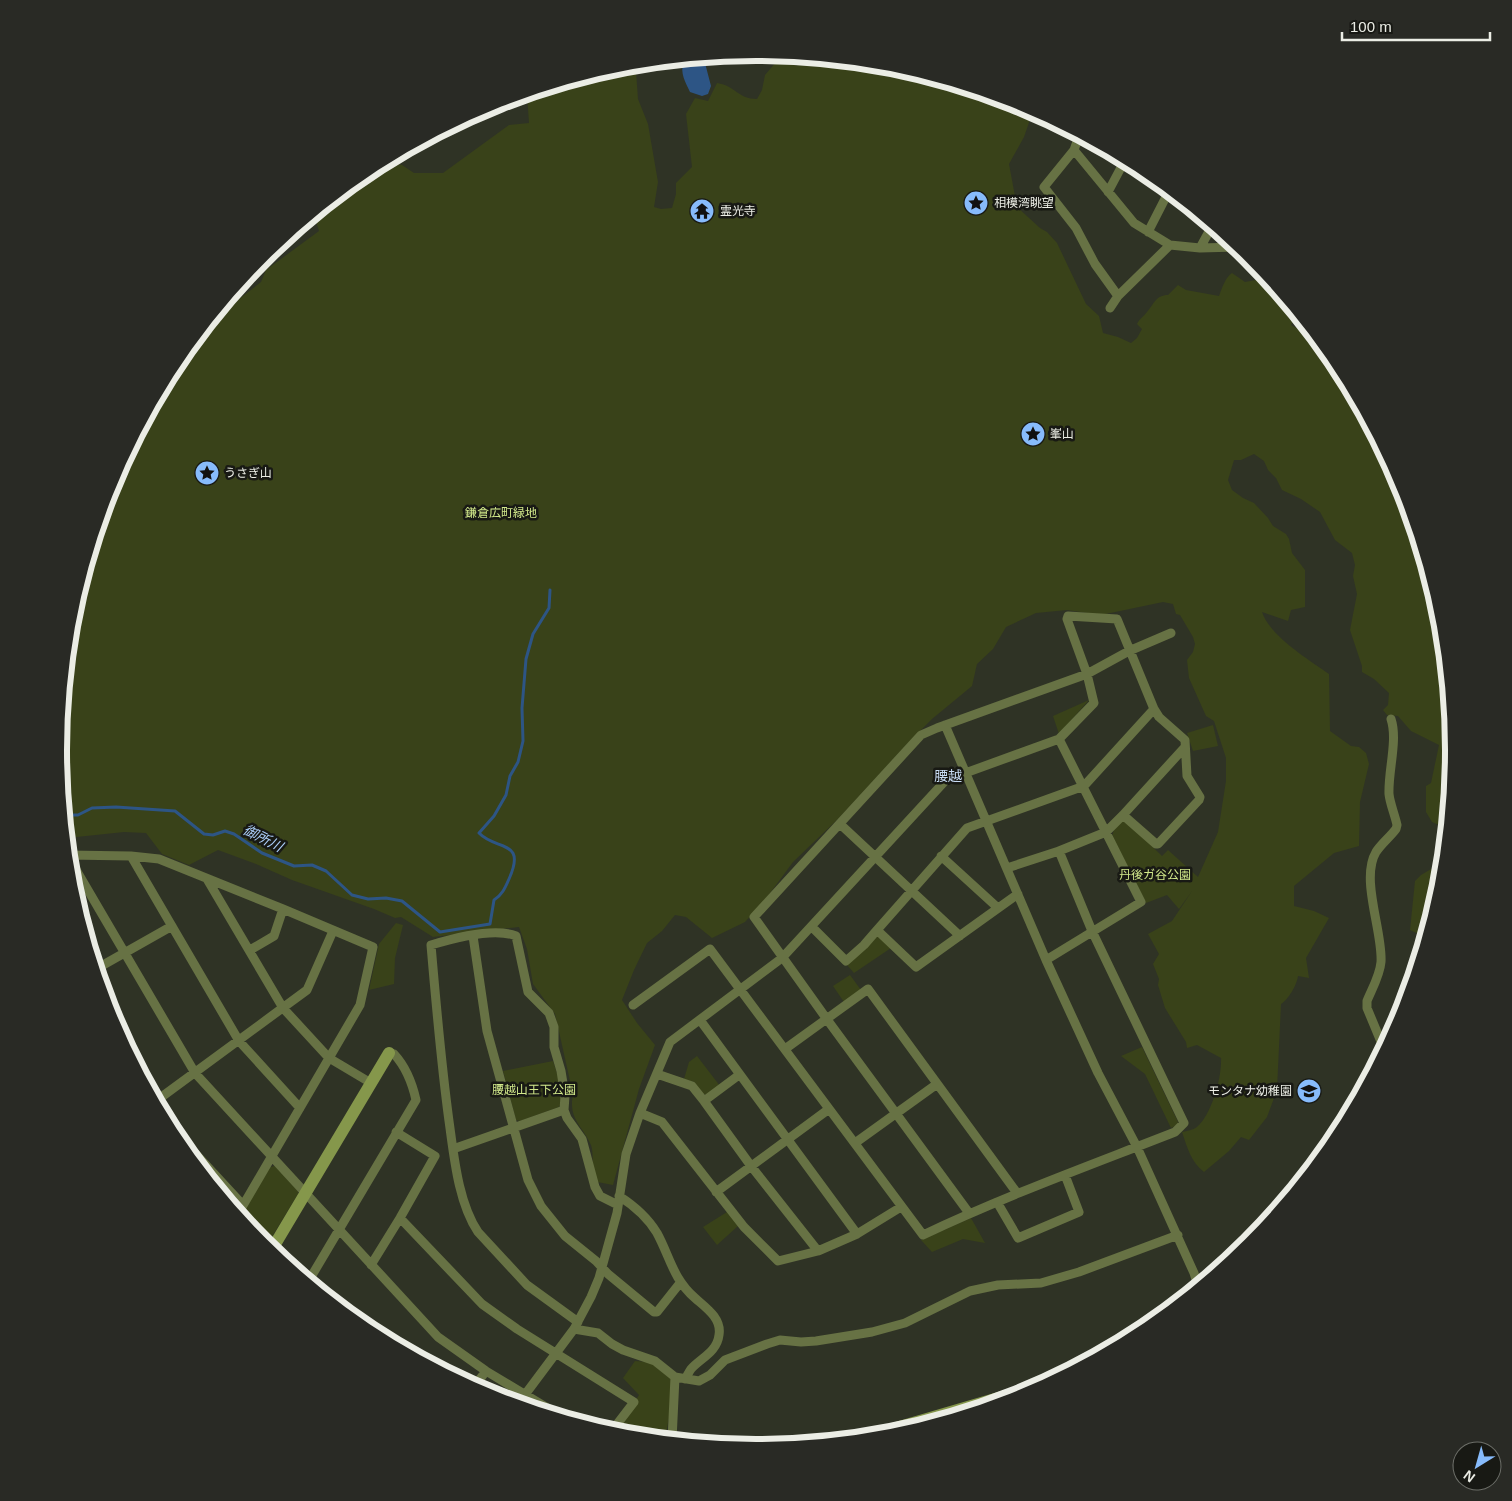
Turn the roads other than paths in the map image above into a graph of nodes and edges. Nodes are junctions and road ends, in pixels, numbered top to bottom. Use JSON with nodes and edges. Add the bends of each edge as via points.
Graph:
{"nodes":[{"id":1,"x":1077,"y":141,"type":"edge"},
{"id":2,"x":1074,"y":150,"type":"junction"},
{"id":3,"x":1122,"y":166,"type":"edge"},
{"id":4,"x":1108,"y":192,"type":"junction"},
{"id":5,"x":1166,"y":197,"type":"edge"},
{"id":6,"x":1209,"y":231,"type":"edge"},
{"id":7,"x":1148,"y":232,"type":"junction"},
{"id":8,"x":1170,"y":245,"type":"junction"},
{"id":9,"x":1226,"y":247,"type":"edge"},
{"id":10,"x":1200,"y":248,"type":"junction"},
{"id":11,"x":1118,"y":296,"type":"junction"},
{"id":12,"x":1110,"y":308,"type":"dead end"},
{"id":13,"x":1171,"y":633,"type":"dead end"},
{"id":14,"x":1129,"y":651,"type":"junction"},
{"id":15,"x":1087,"y":674,"type":"junction"},
{"id":16,"x":1154,"y":709,"type":"junction"},
{"id":17,"x":1391,"y":720,"type":"dead end"},
{"id":18,"x":945,"y":725,"type":"junction"},
{"id":19,"x":1059,"y":739,"type":"junction"},
{"id":20,"x":1186,"y":747,"type":"junction"},
{"id":21,"x":965,"y":774,"type":"junction"},
{"id":22,"x":1084,"y":786,"type":"junction"},
{"id":23,"x":1123,"y":815,"type":"junction"},
{"id":24,"x":987,"y":821,"type":"junction"},
{"id":25,"x":840,"y":824,"type":"junction"},
{"id":26,"x":1106,"y":832,"type":"junction"},
{"id":27,"x":1059,"y":851,"type":"junction"},
{"id":28,"x":75,"y":856,"type":"edge"},
{"id":29,"x":131,"y":856,"type":"junction"},
{"id":30,"x":941,"y":856,"type":"junction"},
{"id":31,"x":876,"y":858,"type":"junction"},
{"id":32,"x":1007,"y":868,"type":"junction"},
{"id":33,"x":78,"y":874,"type":"edge"},
{"id":34,"x":207,"y":879,"type":"junction"},
{"id":35,"x":911,"y":890,"type":"junction"},
{"id":36,"x":1018,"y":894,"type":"junction"},
{"id":37,"x":998,"y":908,"type":"junction"},
{"id":38,"x":283,"y":909,"type":"junction"},
{"id":39,"x":172,"y":926,"type":"junction"},
{"id":40,"x":812,"y":927,"type":"junction"},
{"id":41,"x":877,"y":930,"type":"junction"},
{"id":42,"x":333,"y":931,"type":"junction"},
{"id":43,"x":1092,"y":932,"type":"junction"},
{"id":44,"x":473,"y":936,"type":"junction"},
{"id":45,"x":960,"y":936,"type":"junction"},
{"id":46,"x":250,"y":950,"type":"junction"},
{"id":47,"x":124,"y":953,"type":"junction"},
{"id":48,"x":782,"y":958,"type":"junction"},
{"id":49,"x":1046,"y":960,"type":"junction"},
{"id":50,"x":101,"y":966,"type":"edge"},
{"id":51,"x":740,"y":989,"type":"junction"},
{"id":52,"x":633,"y":1005,"type":"dead end"},
{"id":53,"x":283,"y":1008,"type":"junction"},
{"id":54,"x":826,"y":1018,"type":"junction"},
{"id":55,"x":700,"y":1020,"type":"junction"},
{"id":56,"x":239,"y":1041,"type":"junction"},
{"id":57,"x":1381,"y":1041,"type":"edge"},
{"id":58,"x":785,"y":1049,"type":"junction"},
{"id":59,"x":389,"y":1054,"type":"joint"},
{"id":60,"x":329,"y":1058,"type":"junction"},
{"id":61,"x":195,"y":1073,"type":"junction"},
{"id":62,"x":658,"y":1074,"type":"junction"},
{"id":63,"x":739,"y":1075,"type":"junction"},
{"id":64,"x":371,"y":1083,"type":"junction"},
{"id":65,"x":937,"y":1084,"type":"junction"},
{"id":66,"x":161,"y":1098,"type":"edge"},
{"id":67,"x":704,"y":1101,"type":"junction"},
{"id":68,"x":300,"y":1108,"type":"junction"},
{"id":69,"x":829,"y":1109,"type":"junction"},
{"id":70,"x":564,"y":1110,"type":"junction"},
{"id":71,"x":640,"y":1113,"type":"junction"},
{"id":72,"x":895,"y":1113,"type":"junction"},
{"id":73,"x":514,"y":1128,"type":"junction"},
{"id":74,"x":396,"y":1132,"type":"junction"},
{"id":75,"x":787,"y":1139,"type":"junction"},
{"id":76,"x":855,"y":1143,"type":"junction"},
{"id":77,"x":1137,"y":1147,"type":"junction"},
{"id":78,"x":453,"y":1149,"type":"junction"},
{"id":79,"x":272,"y":1156,"type":"junction"},
{"id":80,"x":205,"y":1165,"type":"edge"},
{"id":81,"x":751,"y":1166,"type":"junction"},
{"id":82,"x":1065,"y":1175,"type":"junction"},
{"id":83,"x":306,"y":1192,"type":"junction"},
{"id":84,"x":716,"y":1192,"type":"junction"},
{"id":85,"x":1017,"y":1193,"type":"junction"},
{"id":86,"x":618,"y":1201,"type":"junction"},
{"id":87,"x":997,"y":1202,"type":"junction"},
{"id":88,"x":243,"y":1205,"type":"junction"},
{"id":89,"x":901,"y":1207,"type":"junction"},
{"id":90,"x":241,"y":1208,"type":"edge"},
{"id":91,"x":969,"y":1213,"type":"junction"},
{"id":92,"x":400,"y":1218,"type":"junction"},
{"id":93,"x":338,"y":1229,"type":"junction"},
{"id":94,"x":857,"y":1234,"type":"junction"},
{"id":95,"x":1178,"y":1235,"type":"junction"},
{"id":96,"x":275,"y":1244,"type":"edge"},
{"id":97,"x":818,"y":1251,"type":"junction"},
{"id":98,"x":371,"y":1264,"type":"junction"},
{"id":99,"x":602,"y":1267,"type":"junction"},
{"id":100,"x":311,"y":1276,"type":"edge"},
{"id":101,"x":1196,"y":1280,"type":"edge"},
{"id":102,"x":680,"y":1283,"type":"junction"},
{"id":103,"x":576,"y":1326,"type":"junction"},
{"id":104,"x":556,"y":1353,"type":"junction"},
{"id":105,"x":486,"y":1371,"type":"junction"},
{"id":106,"x":675,"y":1377,"type":"junction"},
{"id":107,"x":685,"y":1379,"type":"junction"},
{"id":108,"x":478,"y":1381,"type":"edge"},
{"id":109,"x":525,"y":1394,"type":"junction"},
{"id":110,"x":522,"y":1398,"type":"edge"},
{"id":111,"x":546,"y":1406,"type":"edge"},
{"id":112,"x":616,"y":1425,"type":"edge"},
{"id":113,"x":672,"y":1435,"type":"edge"}],
"edges":[{"from":1,"to":2,"type":"street"},
{"from":2,"to":4,"type":"street"},
{"from":2,"to":11,"type":"street","via":[[1044,186],[1076,228],[1095,264]]},
{"from":3,"to":4,"type":"street"},
{"from":4,"to":7,"type":"street","via":[[1134,223]]},
{"from":5,"to":7,"type":"street"},
{"from":6,"to":10,"type":"street"},
{"from":7,"to":8,"type":"street"},
{"from":8,"to":10,"type":"street"},
{"from":8,"to":11,"type":"street"},
{"from":9,"to":10,"type":"street"},
{"from":11,"to":12,"type":"street"},
{"from":13,"to":14,"type":"street"},
{"from":14,"to":15,"type":"street"},
{"from":14,"to":15,"type":"street","via":[[1117,619],[1068,616]]},
{"from":14,"to":16,"type":"street"},
{"from":15,"to":18,"type":"street"},
{"from":15,"to":19,"type":"street","via":[[1094,702]]},
{"from":16,"to":20,"type":"street","via":[[1186,740]]},
{"from":16,"to":22,"type":"street"},
{"from":17,"to":57,"type":"street","via":[[1394,729],[1389,796],[1397,825],[1376,852],[1372,864],[1373,911],[1381,962],[1367,1002]]},
{"from":18,"to":21,"type":"street"},
{"from":18,"to":25,"type":"street","via":[[921,735]]},
{"from":19,"to":21,"type":"street"},
{"from":19,"to":22,"type":"street"},
{"from":20,"to":23,"type":"street"},
{"from":20,"to":23,"type":"street","via":[[1187,776],[1199,800],[1158,844]]},
{"from":21,"to":24,"type":"street"},
{"from":21,"to":31,"type":"street","via":[[946,780]]},
{"from":22,"to":24,"type":"street"},
{"from":22,"to":26,"type":"street"},
{"from":23,"to":26,"type":"street"},
{"from":24,"to":30,"type":"street","via":[[967,828]]},
{"from":24,"to":32,"type":"street"},
{"from":25,"to":31,"type":"street"},
{"from":25,"to":48,"type":"street","via":[[754,917]]},
{"from":26,"to":27,"type":"street"},
{"from":26,"to":43,"type":"street","via":[[1141,902]]},
{"from":27,"to":32,"type":"street"},
{"from":27,"to":43,"type":"street"},
{"from":28,"to":29,"type":"street"},
{"from":29,"to":34,"type":"street","via":[[159,859]]},
{"from":29,"to":39,"type":"street"},
{"from":30,"to":35,"type":"street"},
{"from":30,"to":37,"type":"street"},
{"from":31,"to":35,"type":"street"},
{"from":31,"to":40,"type":"street"},
{"from":32,"to":36,"type":"street"},
{"from":33,"to":47,"type":"street"},
{"from":34,"to":38,"type":"street"},
{"from":34,"to":46,"type":"street"},
{"from":35,"to":41,"type":"street"},
{"from":35,"to":45,"type":"street"},
{"from":36,"to":37,"type":"street"},
{"from":36,"to":49,"type":"street"},
{"from":37,"to":45,"type":"street"},
{"from":38,"to":42,"type":"street"},
{"from":38,"to":46,"type":"street","via":[[274,936]]},
{"from":39,"to":47,"type":"street"},
{"from":39,"to":56,"type":"street"},
{"from":40,"to":41,"type":"street","via":[[846,961]]},
{"from":40,"to":48,"type":"street"},
{"from":41,"to":45,"type":"street","via":[[916,967]]},
{"from":42,"to":53,"type":"street","via":[[307,990]]},
{"from":42,"to":60,"type":"street","via":[[373,947],[360,1005]]},
{"from":43,"to":49,"type":"street"},
{"from":43,"to":77,"type":"street","via":[[1184,1123],[1175,1132]]},
{"from":44,"to":70,"type":"street","via":[[502,932],[516,936],[528,992],[549,1013],[554,1027],[554,1047],[565,1096]]},
{"from":44,"to":73,"type":"street","via":[[487,1031]]},
{"from":44,"to":78,"type":"street","via":[[431,945],[437,1028]]},
{"from":46,"to":53,"type":"street"},
{"from":47,"to":50,"type":"street"},
{"from":47,"to":61,"type":"street"},
{"from":48,"to":51,"type":"street"},
{"from":48,"to":54,"type":"street"},
{"from":49,"to":77,"type":"street","via":[[1098,1073]]},
{"from":51,"to":52,"type":"street","via":[[708,949]]},
{"from":51,"to":55,"type":"street"},
{"from":51,"to":58,"type":"street"},
{"from":53,"to":56,"type":"street"},
{"from":53,"to":60,"type":"street"},
{"from":54,"to":58,"type":"street"},
{"from":54,"to":65,"type":"street","via":[[868,989]]},
{"from":54,"to":72,"type":"street"},
{"from":55,"to":62,"type":"street","via":[[670,1042]]},
{"from":55,"to":63,"type":"street"},
{"from":56,"to":61,"type":"street"},
{"from":56,"to":68,"type":"street"},
{"from":58,"to":69,"type":"street"},
{"from":59,"to":64,"type":"street"},
{"from":59,"to":74,"type":"street","via":[[394,1054],[402,1062],[416,1100]]},
{"from":60,"to":64,"type":"street"},
{"from":60,"to":68,"type":"street"},
{"from":61,"to":66,"type":"street"},
{"from":61,"to":79,"type":"street"},
{"from":62,"to":67,"type":"street","via":[[692,1086]]},
{"from":62,"to":71,"type":"street"},
{"from":63,"to":67,"type":"street"},
{"from":63,"to":75,"type":"street"},
{"from":64,"to":83,"type":"street"},
{"from":65,"to":72,"type":"street"},
{"from":65,"to":85,"type":"street"},
{"from":67,"to":81,"type":"street"},
{"from":68,"to":79,"type":"street"},
{"from":69,"to":75,"type":"street"},
{"from":69,"to":76,"type":"street"},
{"from":70,"to":73,"type":"street"},
{"from":70,"to":86,"type":"street","via":[[582,1139],[600,1196]]},
{"from":71,"to":84,"type":"street","via":[[662,1122]]},
{"from":71,"to":86,"type":"street","via":[[626,1154]]},
{"from":72,"to":76,"type":"street"},
{"from":72,"to":91,"type":"street"},
{"from":73,"to":78,"type":"street"},
{"from":73,"to":99,"type":"street","via":[[528,1180],[541,1206],[565,1236]]},
{"from":74,"to":92,"type":"street","via":[[435,1156]]},
{"from":74,"to":93,"type":"street"},
{"from":75,"to":81,"type":"street"},
{"from":75,"to":94,"type":"street"},
{"from":76,"to":89,"type":"street"},
{"from":77,"to":82,"type":"street"},
{"from":77,"to":95,"type":"street"},
{"from":78,"to":103,"type":"street","via":[[462,1190],[478,1232],[527,1284]]},
{"from":79,"to":83,"type":"street"},
{"from":79,"to":88,"type":"street"},
{"from":80,"to":88,"type":"street"},
{"from":81,"to":84,"type":"street"},
{"from":81,"to":97,"type":"street"},
{"from":82,"to":85,"type":"street"},
{"from":82,"to":87,"type":"street","via":[[1079,1212],[1018,1238]]},
{"from":83,"to":93,"type":"street"},
{"from":83,"to":96,"type":"street"},
{"from":84,"to":97,"type":"street","via":[[778,1262]]},
{"from":85,"to":87,"type":"street"},
{"from":86,"to":99,"type":"street"},
{"from":86,"to":102,"type":"street","via":[[639,1211],[656,1232]]},
{"from":87,"to":91,"type":"street"},
{"from":88,"to":90,"type":"street"},
{"from":89,"to":91,"type":"street","via":[[923,1235]]},
{"from":89,"to":94,"type":"street"},
{"from":92,"to":98,"type":"street"},
{"from":92,"to":104,"type":"street","via":[[482,1304]]},
{"from":93,"to":98,"type":"street"},
{"from":93,"to":100,"type":"street"},
{"from":94,"to":97,"type":"street"},
{"from":95,"to":101,"type":"street"},
{"from":95,"to":107,"type":"street","via":[[1079,1272],[1041,1282],[970,1291],[905,1323],[872,1332],[816,1342],[780,1340],[725,1360],[704,1379]]},
{"from":98,"to":105,"type":"street","via":[[438,1337]]},
{"from":99,"to":102,"type":"street","via":[[654,1312]]},
{"from":99,"to":103,"type":"street"},
{"from":102,"to":107,"type":"street","via":[[710,1312],[719,1330],[716,1345]]},
{"from":103,"to":104,"type":"street"},
{"from":103,"to":106,"type":"street","via":[[598,1333],[624,1350],[654,1361]]},
{"from":104,"to":109,"type":"street"},
{"from":104,"to":112,"type":"street","via":[[634,1402]]},
{"from":105,"to":108,"type":"street"},
{"from":105,"to":109,"type":"street"},
{"from":106,"to":107,"type":"street"},
{"from":106,"to":113,"type":"street"},
{"from":109,"to":110,"type":"street"},
{"from":109,"to":111,"type":"street"}]}
